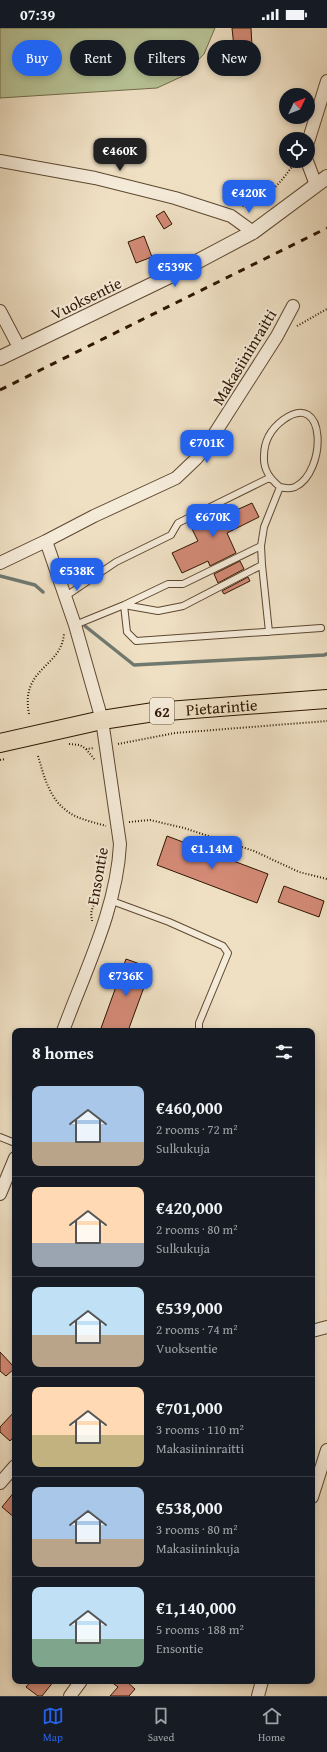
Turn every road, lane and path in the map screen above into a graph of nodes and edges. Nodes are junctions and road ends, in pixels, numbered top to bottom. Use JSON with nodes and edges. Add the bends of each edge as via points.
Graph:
{"nodes":[{"id":1,"x":327,"y":81,"type":"edge"},
{"id":2,"x":311,"y":132,"type":"edge"},
{"id":3,"x":0,"y":161,"type":"edge"},
{"id":4,"x":291,"y":168,"type":"edge"},
{"id":5,"x":312,"y":168,"type":"edge"},
{"id":6,"x":321,"y":181,"type":"edge"},
{"id":7,"x":231,"y":216,"type":"junction"},
{"id":8,"x":253,"y":232,"type":"junction"},
{"id":9,"x":293,"y":306,"type":"dead end"},
{"id":10,"x":327,"y":309,"type":"edge"},
{"id":11,"x":0,"y":311,"type":"edge"},
{"id":12,"x":277,"y":336,"type":"junction"},
{"id":13,"x":20,"y":349,"type":"junction"},
{"id":14,"x":0,"y":358,"type":"edge"},
{"id":15,"x":324,"y":429,"type":"dead end"},
{"id":16,"x":316,"y":473,"type":"dead end"},
{"id":17,"x":269,"y":478,"type":"junction"},
{"id":18,"x":280,"y":487,"type":"junction"},
{"id":19,"x":46,"y":541,"type":"junction"},
{"id":20,"x":261,"y":546,"type":"junction"},
{"id":21,"x":0,"y":563,"type":"edge"},
{"id":22,"x":262,"y":565,"type":"junction"},
{"id":23,"x":66,"y":596,"type":"junction"},
{"id":24,"x":124,"y":605,"type":"junction"},
{"id":25,"x":75,"y":625,"type":"junction"},
{"id":26,"x":62,"y":627,"type":"dead end"},
{"id":27,"x":321,"y":628,"type":"dead end"},
{"id":28,"x":270,"y":632,"type":"junction"},
{"id":29,"x":327,"y":699,"type":"edge"},
{"id":30,"x":29,"y":714,"type":"dead end"},
{"id":31,"x":102,"y":720,"type":"junction"},
{"id":32,"x":327,"y":721,"type":"edge"},
{"id":33,"x":64,"y":744,"type":"dead end"},
{"id":34,"x":105,"y":746,"type":"junction"},
{"id":35,"x":86,"y":749,"type":"junction"},
{"id":36,"x":5,"y":750,"type":"edge"},
{"id":37,"x":38,"y":756,"type":"dead end"},
{"id":38,"x":0,"y":760,"type":"edge"},
{"id":39,"x":96,"y":763,"type":"dead end"},
{"id":40,"x":105,"y":819,"type":"dead end"},
{"id":41,"x":112,"y":825,"type":"junction"},
{"id":42,"x":107,"y":832,"type":"dead end"},
{"id":43,"x":327,"y":879,"type":"edge"},
{"id":44,"x":102,"y":880,"type":"dead end"},
{"id":45,"x":112,"y":901,"type":"junction"},
{"id":46,"x":100,"y":931,"type":"junction"},
{"id":47,"x":64,"y":1028,"type":"edge"},
{"id":48,"x":200,"y":1028,"type":"edge"},
{"id":49,"x":0,"y":1137,"type":"edge"},
{"id":50,"x":12,"y":1142,"type":"edge"},
{"id":51,"x":12,"y":1165,"type":"edge"},
{"id":52,"x":0,"y":1194,"type":"edge"},
{"id":53,"x":327,"y":1327,"type":"edge"},
{"id":54,"x":315,"y":1330,"type":"edge"},
{"id":55,"x":327,"y":1450,"type":"edge"},
{"id":56,"x":12,"y":1469,"type":"edge"},
{"id":57,"x":0,"y":1483,"type":"edge"},
{"id":58,"x":315,"y":1488,"type":"edge"},
{"id":59,"x":79,"y":1684,"type":"edge"},
{"id":60,"x":261,"y":1684,"type":"edge"},
{"id":61,"x":70,"y":1696,"type":"edge"},
{"id":62,"x":258,"y":1696,"type":"edge"}],
"edges":[{"from":1,"to":2,"type":"street"},
{"from":3,"to":7,"type":"street","via":[[95,178],[175,198]]},
{"from":4,"to":7,"type":"path","via":[[272,191]]},
{"from":5,"to":6,"type":"street"},
{"from":6,"to":8,"type":"street","name":"Vuoksentie"},
{"from":7,"to":8,"type":"street"},
{"from":8,"to":13,"type":"street","name":"Vuoksentie","via":[[170,276]]},
{"from":9,"to":12,"type":"street","name":"Makasiininraitti"},
{"from":10,"to":12,"type":"path"},
{"from":11,"to":13,"type":"street"},
{"from":12,"to":19,"type":"street","name":"Makasiininraitti","via":[[208,444],[176,478]]},
{"from":13,"to":14,"type":"street","name":"Vuoksentie"},
{"from":15,"to":17,"type":"lane","via":[[318,420],[309,414],[287,417],[276,425],[264,449],[264,463]]},
{"from":16,"to":18,"type":"lane","via":[[308,481],[294,488]]},
{"from":17,"to":18,"type":"lane"},
{"from":17,"to":23,"type":"lane","via":[[178,523],[171,535],[116,562]]},
{"from":18,"to":20,"type":"lane","via":[[264,527]]},
{"from":19,"to":21,"type":"street","name":"Makasiininraitti"},
{"from":19,"to":23,"type":"street","name":"Ensontie"},
{"from":20,"to":22,"type":"lane"},
{"from":20,"to":24,"type":"lane","via":[[183,584],[168,584]]},
{"from":22,"to":24,"type":"lane","via":[[183,606],[158,611]]},
{"from":22,"to":28,"type":"lane"},
{"from":23,"to":25,"type":"street","name":"Ensontie"},
{"from":24,"to":25,"type":"lane"},
{"from":24,"to":28,"type":"lane","via":[[127,632],[136,641]]},
{"from":25,"to":31,"type":"street","name":"Ensontie"},
{"from":26,"to":30,"type":"path","via":[[64,635],[60,647],[32,681],[27,701]]},
{"from":27,"to":28,"type":"lane"},
{"from":29,"to":31,"type":"main road","name":"Pietarintie","number":"62","via":[[154,712]]},
{"from":31,"to":34,"type":"street","name":"Ensontie"},
{"from":31,"to":36,"type":"main road","name":"Pietarintie","number":"62"},
{"from":32,"to":34,"type":"path","via":[[176,734]]},
{"from":33,"to":35,"type":"path","via":[[80,745]]},
{"from":34,"to":35,"type":"path"},
{"from":34,"to":41,"type":"street","name":"Ensontie"},
{"from":35,"to":39,"type":"path"},
{"from":36,"to":38,"type":"path"},
{"from":37,"to":41,"type":"path","via":[[47,785],[67,812]]},
{"from":40,"to":41,"type":"path"},
{"from":41,"to":42,"type":"path"},
{"from":41,"to":43,"type":"path","via":[[150,820],[184,828],[254,851],[299,872]]},
{"from":41,"to":45,"type":"street","name":"Ensontie","via":[[120,844]]},
{"from":44,"to":46,"type":"path","via":[[91,912],[91,921]]},
{"from":45,"to":46,"type":"street","name":"Ensontie"},
{"from":45,"to":48,"type":"lane","via":[[223,946],[228,953],[199,1023]]},
{"from":46,"to":47,"type":"street","name":"Ensontie"},
{"from":49,"to":50,"type":"lane"},
{"from":51,"to":52,"type":"street"},
{"from":53,"to":54,"type":"street"},
{"from":55,"to":58,"type":"street"},
{"from":56,"to":57,"type":"street"},
{"from":59,"to":61,"type":"street"},
{"from":60,"to":62,"type":"street"}]}
